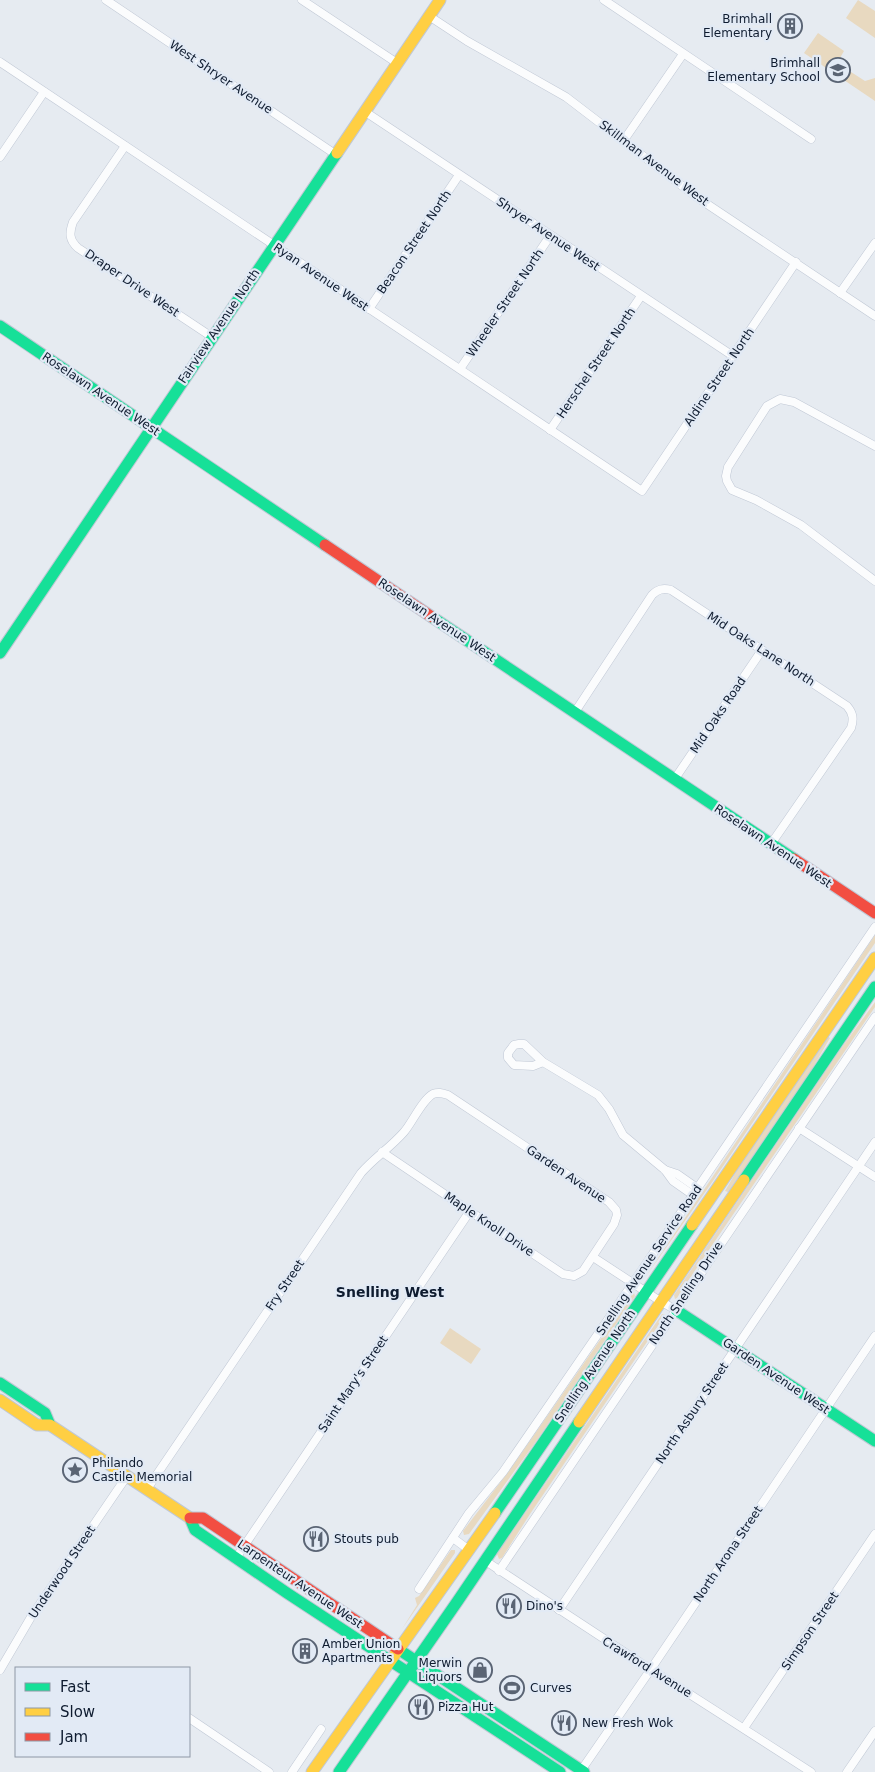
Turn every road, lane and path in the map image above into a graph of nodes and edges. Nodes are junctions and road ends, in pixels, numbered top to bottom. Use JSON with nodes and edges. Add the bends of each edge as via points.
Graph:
{"nodes":[{"id":1,"x":106,"y":0,"type":"edge"},
{"id":2,"x":302,"y":0,"type":"edge"},
{"id":3,"x":440,"y":0,"type":"edge"},
{"id":4,"x":604,"y":0,"type":"edge"},
{"id":5,"x":429,"y":16,"type":"junction"},
{"id":6,"x":683,"y":54,"type":"junction"},
{"id":7,"x":0,"y":62,"type":"edge"},
{"id":8,"x":397,"y":63,"type":"junction"},
{"id":9,"x":44,"y":92,"type":"junction"},
{"id":10,"x":364,"y":111,"type":"junction"},
{"id":11,"x":812,"y":139,"type":"dead end"},
{"id":12,"x":624,"y":140,"type":"junction"},
{"id":13,"x":125,"y":146,"type":"junction"},
{"id":14,"x":336,"y":154,"type":"junction"},
{"id":15,"x":0,"y":158,"type":"edge"},
{"id":16,"x":459,"y":175,"type":"junction"},
{"id":17,"x":550,"y":236,"type":"junction"},
{"id":18,"x":875,"y":243,"type":"edge"},
{"id":19,"x":274,"y":245,"type":"junction"},
{"id":20,"x":796,"y":262,"type":"junction"},
{"id":21,"x":840,"y":293,"type":"junction"},
{"id":22,"x":641,"y":296,"type":"junction"},
{"id":23,"x":369,"y":309,"type":"junction"},
{"id":24,"x":875,"y":316,"type":"edge"},
{"id":25,"x":0,"y":326,"type":"edge"},
{"id":26,"x":212,"y":337,"type":"junction"},
{"id":27,"x":733,"y":356,"type":"junction"},
{"id":28,"x":460,"y":370,"type":"junction"},
{"id":29,"x":152,"y":427,"type":"junction"},
{"id":30,"x":550,"y":430,"type":"junction"},
{"id":31,"x":875,"y":446,"type":"edge"},
{"id":32,"x":642,"y":491,"type":"joint"},
{"id":33,"x":875,"y":581,"type":"edge"},
{"id":34,"x":762,"y":650,"type":"junction"},
{"id":35,"x":0,"y":653,"type":"edge"},
{"id":36,"x":575,"y":712,"type":"junction"},
{"id":37,"x":674,"y":780,"type":"junction"},
{"id":38,"x":771,"y":844,"type":"junction"},
{"id":39,"x":875,"y":912,"type":"edge"},
{"id":40,"x":875,"y":927,"type":"edge"},
{"id":41,"x":875,"y":958,"type":"edge"},
{"id":42,"x":875,"y":987,"type":"edge"},
{"id":43,"x":875,"y":1017,"type":"edge"},
{"id":44,"x":543,"y":1062,"type":"dead end"},
{"id":45,"x":437,"y":1093,"type":"joint"},
{"id":46,"x":799,"y":1128,"type":"junction"},
{"id":47,"x":875,"y":1142,"type":"edge"},
{"id":48,"x":382,"y":1152,"type":"junction"},
{"id":49,"x":858,"y":1166,"type":"junction"},
{"id":50,"x":875,"y":1177,"type":"edge"},
{"id":51,"x":695,"y":1192,"type":"junction"},
{"id":52,"x":470,"y":1212,"type":"junction"},
{"id":53,"x":593,"y":1257,"type":"junction"},
{"id":54,"x":633,"y":1283,"type":"junction"},
{"id":55,"x":646,"y":1292,"type":"junction"},
{"id":56,"x":660,"y":1301,"type":"junction"},
{"id":57,"x":676,"y":1310,"type":"junction"},
{"id":58,"x":875,"y":1336,"type":"edge"},
{"id":59,"x":735,"y":1349,"type":"junction"},
{"id":60,"x":0,"y":1383,"type":"edge"},
{"id":61,"x":0,"y":1400,"type":"edge"},
{"id":62,"x":826,"y":1409,"type":"junction"},
{"id":63,"x":50,"y":1425,"type":"junction"},
{"id":64,"x":875,"y":1441,"type":"edge"},
{"id":65,"x":127,"y":1476,"type":"junction"},
{"id":66,"x":147,"y":1490,"type":"junction"},
{"id":67,"x":190,"y":1518,"type":"junction"},
{"id":68,"x":486,"y":1524,"type":"junction"},
{"id":69,"x":875,"y":1534,"type":"edge"},
{"id":70,"x":453,"y":1538,"type":"junction"},
{"id":71,"x":244,"y":1546,"type":"junction"},
{"id":72,"x":469,"y":1550,"type":"junction"},
{"id":73,"x":236,"y":1558,"type":"junction"},
{"id":74,"x":484,"y":1560,"type":"junction"},
{"id":75,"x":499,"y":1571,"type":"junction"},
{"id":76,"x":419,"y":1589,"type":"dead end"},
{"id":77,"x":559,"y":1610,"type":"junction"},
{"id":78,"x":399,"y":1650,"type":"junction"},
{"id":79,"x":391,"y":1661,"type":"junction"},
{"id":80,"x":415,"y":1661,"type":"junction"},
{"id":81,"x":651,"y":1669,"type":"junction"},
{"id":82,"x":0,"y":1670,"type":"edge"},
{"id":83,"x":407,"y":1672,"type":"junction"},
{"id":84,"x":190,"y":1719,"type":"edge"},
{"id":85,"x":744,"y":1728,"type":"junction"},
{"id":86,"x":321,"y":1729,"type":"dead end"},
{"id":87,"x":875,"y":1731,"type":"edge"},
{"id":88,"x":582,"y":1771,"type":"edge"},
{"id":89,"x":269,"y":1772,"type":"edge"},
{"id":90,"x":292,"y":1772,"type":"edge"},
{"id":91,"x":312,"y":1772,"type":"edge"},
{"id":92,"x":339,"y":1772,"type":"edge"},
{"id":93,"x":560,"y":1772,"type":"edge"},
{"id":94,"x":811,"y":1772,"type":"edge"},
{"id":95,"x":847,"y":1772,"type":"edge"}],
"edges":[{"from":1,"to":14,"type":"street","name":"West Shryer Avenue"},
{"from":2,"to":8,"type":"street"},
{"from":3,"to":5,"type":"main road","name":"Fairview Avenue North"},
{"from":4,"to":6,"type":"street"},
{"from":5,"to":8,"type":"main road","name":"Fairview Avenue North"},
{"from":5,"to":12,"type":"street","name":"Skillman Avenue West","via":[[480,49],[563,95]]},
{"from":6,"to":11,"type":"street"},
{"from":6,"to":12,"type":"street"},
{"from":7,"to":9,"type":"street","name":"Ryan Avenue West"},
{"from":8,"to":10,"type":"main road","name":"Fairview Avenue North"},
{"from":9,"to":13,"type":"street","name":"Ryan Avenue West"},
{"from":9,"to":15,"type":"street"},
{"from":10,"to":14,"type":"main road","name":"Fairview Avenue North"},
{"from":10,"to":16,"type":"street","name":"Shryer Avenue West"},
{"from":12,"to":20,"type":"street","name":"Skillman Avenue West","via":[[698,198]]},
{"from":13,"to":19,"type":"street","name":"Ryan Avenue West"},
{"from":13,"to":26,"type":"street","name":"Draper Drive West","via":[[73,222],[71,239],[78,248]]},
{"from":14,"to":19,"type":"main road","name":"Fairview Avenue North"},
{"from":16,"to":17,"type":"street","name":"Shryer Avenue West"},
{"from":16,"to":23,"type":"street","name":"Beacon Street North"},
{"from":17,"to":22,"type":"street","name":"Shryer Avenue West"},
{"from":17,"to":28,"type":"street","name":"Wheeler Street North"},
{"from":18,"to":21,"type":"street"},
{"from":19,"to":23,"type":"street","name":"Ryan Avenue West"},
{"from":19,"to":26,"type":"main road","name":"Fairview Avenue North"},
{"from":20,"to":21,"type":"street","name":"Skillman Avenue West"},
{"from":20,"to":27,"type":"street","name":"Aldine Street North"},
{"from":21,"to":24,"type":"street","name":"Skillman Avenue West"},
{"from":22,"to":27,"type":"street","name":"Shryer Avenue West"},
{"from":22,"to":30,"type":"street","name":"Herschel Street North"},
{"from":23,"to":28,"type":"street","name":"Ryan Avenue West"},
{"from":25,"to":29,"type":"main road","name":"Roselawn Avenue West"},
{"from":26,"to":29,"type":"main road","name":"Fairview Avenue North"},
{"from":27,"to":32,"type":"street","name":"Aldine Street North"},
{"from":28,"to":30,"type":"street","name":"Ryan Avenue West"},
{"from":29,"to":35,"type":"main road","name":"Fairview Avenue North"},
{"from":29,"to":36,"type":"main road","name":"Roselawn Avenue West"},
{"from":30,"to":32,"type":"street","name":"Ryan Avenue West"},
{"from":31,"to":33,"type":"street","via":[[825,417],[780,399],[771,403],[758,419],[728,466],[726,476],[729,486],[737,493],[802,525]]},
{"from":34,"to":36,"type":"street","name":"Mid Oaks Lane North","via":[[671,590],[658,590]]},
{"from":34,"to":37,"type":"street","name":"Mid Oaks Road"},
{"from":34,"to":38,"type":"street","name":"Mid Oaks Lane North","via":[[847,706],[853,720]]},
{"from":36,"to":37,"type":"main road","name":"Roselawn Avenue West"},
{"from":37,"to":38,"type":"main road","name":"Roselawn Avenue West"},
{"from":38,"to":39,"type":"main road","name":"Roselawn Avenue West"},
{"from":40,"to":51,"type":"street","name":"Snelling Avenue Service Road"},
{"from":41,"to":55,"type":"main road","name":"Snelling Avenue North"},
{"from":42,"to":56,"type":"main road","name":"Snelling Avenue North"},
{"from":43,"to":46,"type":"street","name":"North Snelling Drive"},
{"from":44,"to":51,"type":"street","via":[[598,1095],[623,1135],[665,1170],[677,1174]]},
{"from":45,"to":48,"type":"street","name":"Fry Street","via":[[430,1096],[404,1133]]},
{"from":45,"to":53,"type":"street","name":"Garden Avenue","via":[[448,1095],[613,1206],[616,1220]]},
{"from":46,"to":49,"type":"street"},
{"from":46,"to":57,"type":"street","name":"North Snelling Drive"},
{"from":47,"to":49,"type":"street","name":"North Asbury Street"},
{"from":48,"to":52,"type":"street","name":"Maple Knoll Drive"},
{"from":48,"to":66,"type":"street","name":"Fry Street","via":[[350,1189]]},
{"from":49,"to":50,"type":"street"},
{"from":49,"to":59,"type":"street","name":"North Asbury Street"},
{"from":51,"to":54,"type":"street","name":"Snelling Avenue Service Road"},
{"from":52,"to":53,"type":"street","name":"Maple Knoll Drive","via":[[568,1276],[579,1274]]},
{"from":52,"to":71,"type":"street","name":"Saint Mary's Street"},
{"from":53,"to":54,"type":"street"},
{"from":54,"to":55,"type":"street"},
{"from":54,"to":70,"type":"street","name":"Snelling Avenue Service Road","via":[[503,1472]]},
{"from":55,"to":56,"type":"street"},
{"from":55,"to":68,"type":"main road","name":"Snelling Avenue North"},
{"from":56,"to":57,"type":"street"},
{"from":56,"to":74,"type":"main road","name":"Snelling Avenue North"},
{"from":57,"to":59,"type":"main road","name":"Garden Avenue West"},
{"from":57,"to":75,"type":"street","name":"North Snelling Drive"},
{"from":58,"to":62,"type":"street","name":"North Arona Street"},
{"from":59,"to":62,"type":"main road","name":"Garden Avenue West"},
{"from":59,"to":77,"type":"street","name":"North Asbury Street"},
{"from":60,"to":63,"type":"main road","name":"Larpenteur Avenue West","via":[[45,1413]]},
{"from":61,"to":63,"type":"main road","name":"Larpenteur Avenue West","via":[[38,1425]]},
{"from":62,"to":64,"type":"main road","name":"Garden Avenue West"},
{"from":62,"to":81,"type":"street","name":"North Arona Street"},
{"from":63,"to":65,"type":"main road","name":"Larpenteur Avenue West"},
{"from":65,"to":66,"type":"main road","name":"Larpenteur Avenue West"},
{"from":65,"to":82,"type":"street","name":"Underwood Street","via":[[31,1616]]},
{"from":66,"to":67,"type":"main road","name":"Larpenteur Avenue West"},
{"from":67,"to":71,"type":"main road","name":"Larpenteur Avenue West","via":[[203,1518]]},
{"from":67,"to":73,"type":"main road","name":"Larpenteur Avenue West","via":[[195,1530]]},
{"from":68,"to":72,"type":"main road","name":"Snelling Avenue North"},
{"from":68,"to":74,"type":"main road","via":[[478,1551]]},
{"from":69,"to":85,"type":"street","name":"Simpson Street"},
{"from":70,"to":72,"type":"street"},
{"from":70,"to":76,"type":"street","name":"Snelling Avenue Service Road"},
{"from":71,"to":73,"type":"street","name":"Saint Mary's Street"},
{"from":71,"to":78,"type":"main road","name":"Larpenteur Avenue West"},
{"from":72,"to":78,"type":"main road","name":"Snelling Avenue North"},
{"from":73,"to":79,"type":"main road","name":"Larpenteur Avenue West"},
{"from":74,"to":75,"type":"street","name":"Crawford Avenue"},
{"from":74,"to":80,"type":"main road","name":"Snelling Avenue North"},
{"from":75,"to":77,"type":"street","name":"Crawford Avenue"},
{"from":77,"to":81,"type":"street","name":"Crawford Avenue"},
{"from":78,"to":79,"type":"main road","name":"Snelling Avenue North"},
{"from":78,"to":80,"type":"main road","name":"Larpenteur Avenue West"},
{"from":79,"to":83,"type":"main road","name":"Larpenteur Avenue West"},
{"from":79,"to":91,"type":"main road","name":"Snelling Avenue North"},
{"from":80,"to":83,"type":"main road","name":"Snelling Avenue North"},
{"from":80,"to":88,"type":"main road","name":"Larpenteur Avenue West"},
{"from":81,"to":85,"type":"street","name":"Crawford Avenue"},
{"from":81,"to":88,"type":"street","name":"North Arona Street"},
{"from":83,"to":92,"type":"main road","name":"Snelling Avenue North"},
{"from":83,"to":93,"type":"main road","name":"Larpenteur Avenue West"},
{"from":84,"to":89,"type":"street"},
{"from":85,"to":94,"type":"street","name":"Crawford Avenue"},
{"from":86,"to":90,"type":"street"},
{"from":87,"to":95,"type":"street"}]}
